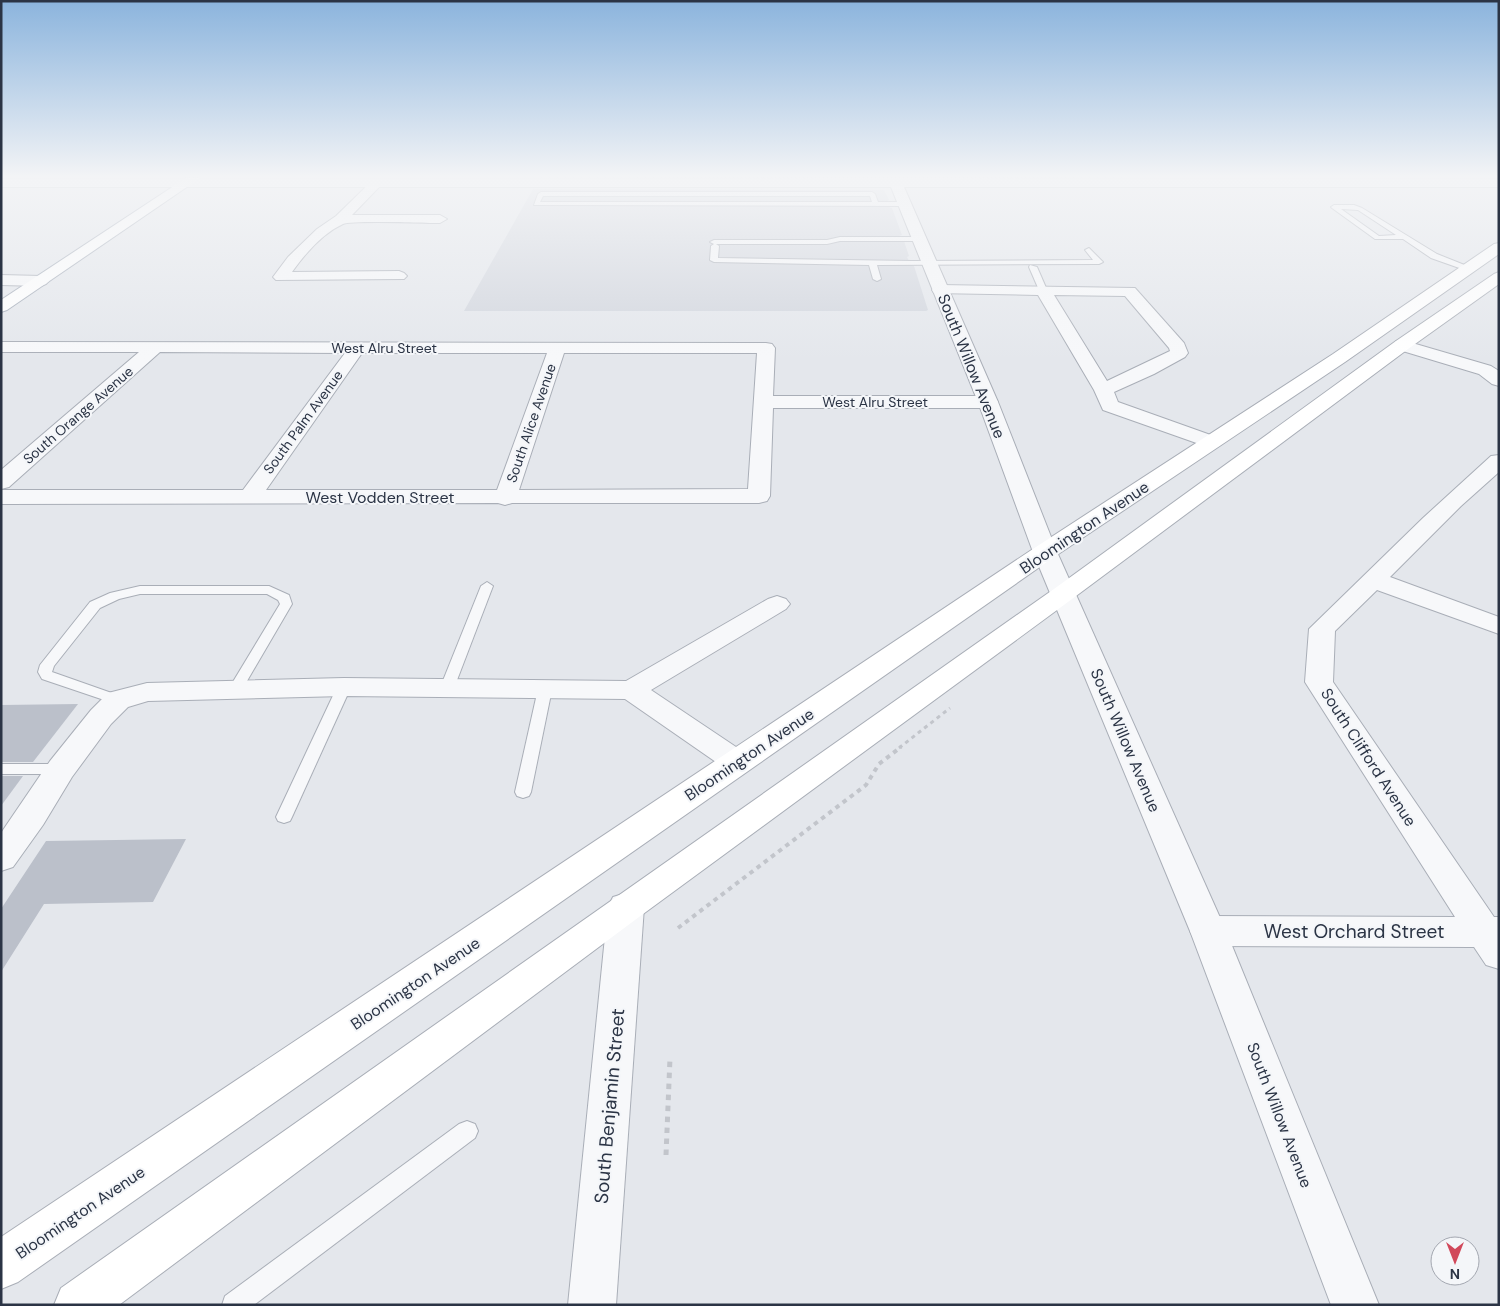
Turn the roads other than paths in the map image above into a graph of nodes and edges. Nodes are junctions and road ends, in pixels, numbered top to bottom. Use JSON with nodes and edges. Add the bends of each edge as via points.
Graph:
{"nodes":[{"id":1,"x":102,"y":239,"type":"edge"},
{"id":2,"x":315,"y":239,"type":"edge"},
{"id":3,"x":918,"y":239,"type":"edge"},
{"id":4,"x":1406,"y":239,"type":"edge"},
{"id":5,"x":1499,"y":247,"type":"edge"},
{"id":6,"x":924,"y":250,"type":"junction"},
{"id":7,"x":1089,"y":250,"type":"dead end"},
{"id":8,"x":872,"y":261,"type":"junction"},
{"id":9,"x":1033,"y":267,"type":"dead end"},
{"id":10,"x":1468,"y":268,"type":"junction"},
{"id":11,"x":399,"y":276,"type":"dead end"},
{"id":12,"x":1499,"y":277,"type":"edge"},
{"id":13,"x":877,"y":279,"type":"dead end"},
{"id":14,"x":1,"y":280,"type":"edge"},
{"id":15,"x":40,"y":280,"type":"junction"},
{"id":16,"x":942,"y":293,"type":"junction"},
{"id":17,"x":1045,"y":293,"type":"junction"},
{"id":18,"x":1,"y":307,"type":"edge"},
{"id":19,"x":1402,"y":345,"type":"junction"},
{"id":20,"x":1,"y":347,"type":"edge"},
{"id":21,"x":155,"y":348,"type":"junction"},
{"id":22,"x":357,"y":348,"type":"junction"},
{"id":23,"x":557,"y":349,"type":"junction"},
{"id":24,"x":1499,"y":380,"type":"edge"},
{"id":25,"x":1103,"y":390,"type":"junction"},
{"id":26,"x":763,"y":402,"type":"junction"},
{"id":27,"x":988,"y":402,"type":"junction"},
{"id":28,"x":1212,"y":442,"type":"junction"},
{"id":29,"x":1499,"y":461,"type":"edge"},
{"id":30,"x":1,"y":482,"type":"edge"},
{"id":31,"x":250,"y":496,"type":"junction"},
{"id":32,"x":1,"y":498,"type":"edge"},
{"id":33,"x":505,"y":498,"type":"junction"},
{"id":34,"x":1046,"y":552,"type":"junction"},
{"id":35,"x":1375,"y":580,"type":"junction"},
{"id":36,"x":487,"y":586,"type":"dead end"},
{"id":37,"x":1063,"y":594,"type":"junction"},
{"id":38,"x":777,"y":604,"type":"dead end"},
{"id":39,"x":1499,"y":626,"type":"edge"},
{"id":40,"x":344,"y":687,"type":"junction"},
{"id":41,"x":447,"y":688,"type":"junction"},
{"id":42,"x":545,"y":689,"type":"junction"},
{"id":43,"x":235,"y":690,"type":"junction"},
{"id":44,"x":631,"y":690,"type":"junction"},
{"id":45,"x":118,"y":700,"type":"junction"},
{"id":46,"x":737,"y":762,"type":"junction"},
{"id":47,"x":1,"y":769,"type":"edge"},
{"id":48,"x":61,"y":770,"type":"junction"},
{"id":49,"x":524,"y":792,"type":"dead end"},
{"id":50,"x":284,"y":817,"type":"dead end"},
{"id":51,"x":1,"y":858,"type":"edge"},
{"id":52,"x":626,"y":907,"type":"junction"},
{"id":53,"x":1208,"y":932,"type":"junction"},
{"id":54,"x":1494,"y":939,"type":"edge"},
{"id":55,"x":467,"y":1131,"type":"dead end"},
{"id":56,"x":1,"y":1265,"type":"edge"},
{"id":57,"x":78,"y":1305,"type":"edge"},
{"id":58,"x":234,"y":1305,"type":"edge"},
{"id":59,"x":592,"y":1305,"type":"edge"},
{"id":60,"x":1355,"y":1305,"type":"edge"}],
"edges":[{"from":1,"to":15,"type":"main road"},
{"from":2,"to":11,"type":"street","via":[[281,277]]},
{"from":3,"to":6,"type":"street","name":"South Willow Avenue"},
{"from":4,"to":10,"type":"lane","via":[[1434,256]]},
{"from":5,"to":10,"type":"main road","name":"Bloomington Avenue"},
{"from":6,"to":7,"type":"lane","via":[[1099,262]]},
{"from":6,"to":8,"type":"lane"},
{"from":6,"to":8,"type":"lane","via":[[840,239],[828,242],[714,244],[714,260]]},
{"from":6,"to":16,"type":"street","name":"South Willow Avenue"},
{"from":8,"to":13,"type":"lane"},
{"from":9,"to":17,"type":"lane"},
{"from":10,"to":28,"type":"main road","name":"Bloomington Avenue"},
{"from":12,"to":19,"type":"main road"},
{"from":14,"to":15,"type":"street"},
{"from":15,"to":18,"type":"main road"},
{"from":16,"to":17,"type":"street"},
{"from":16,"to":27,"type":"street","name":"South Willow Avenue"},
{"from":17,"to":25,"type":"street"},
{"from":17,"to":25,"type":"street","via":[[1128,291],[1178,347],[1179,353]]},
{"from":19,"to":24,"type":"street","via":[[1485,370]]},
{"from":19,"to":37,"type":"main road"},
{"from":20,"to":21,"type":"street","name":"West Alru Street"},
{"from":21,"to":22,"type":"street","name":"West Alru Street"},
{"from":21,"to":30,"type":"street","name":"South Orange Avenue"},
{"from":22,"to":23,"type":"street","name":"West Alru Street"},
{"from":22,"to":31,"type":"street","name":"South Palm Avenue"},
{"from":23,"to":26,"type":"street","name":"West Alru Street","via":[[766,348]]},
{"from":23,"to":33,"type":"street","name":"South Alice Avenue"},
{"from":25,"to":28,"type":"street","via":[[1110,406]]},
{"from":26,"to":27,"type":"street","name":"West Alru Street"},
{"from":26,"to":33,"type":"street","name":"West Vodden Street","via":[[759,496]]},
{"from":27,"to":34,"type":"street","name":"South Willow Avenue"},
{"from":28,"to":34,"type":"main road","name":"Bloomington Avenue"},
{"from":29,"to":35,"type":"street","name":"South Clifford Avenue","via":[[1427,525]]},
{"from":31,"to":32,"type":"street","name":"West Vodden Street"},
{"from":31,"to":33,"type":"street","name":"West Vodden Street"},
{"from":34,"to":37,"type":"street","name":"South Willow Avenue"},
{"from":34,"to":46,"type":"main road","name":"Bloomington Avenue"},
{"from":35,"to":39,"type":"street"},
{"from":35,"to":54,"type":"street","name":"South Clifford Avenue","via":[[1322,630],[1319,682]]},
{"from":36,"to":41,"type":"lane"},
{"from":37,"to":52,"type":"main road"},
{"from":37,"to":53,"type":"street","name":"South Willow Avenue"},
{"from":38,"to":44,"type":"street"},
{"from":40,"to":41,"type":"street"},
{"from":40,"to":43,"type":"street"},
{"from":40,"to":50,"type":"lane"},
{"from":41,"to":42,"type":"street"},
{"from":42,"to":44,"type":"street"},
{"from":42,"to":49,"type":"lane"},
{"from":43,"to":45,"type":"street","via":[[147,692]]},
{"from":43,"to":45,"type":"lane","via":[[286,604],[284,598],[269,590],[140,590],[114,596],[95,606],[47,665],[45,672],[54,679]]},
{"from":44,"to":46,"type":"street"},
{"from":45,"to":48,"type":"street"},
{"from":46,"to":56,"type":"main road","name":"Bloomington Avenue"},
{"from":47,"to":48,"type":"lane"},
{"from":48,"to":51,"type":"street"},
{"from":52,"to":57,"type":"main road"},
{"from":52,"to":59,"type":"street","name":"South Benjamin Street"},
{"from":53,"to":54,"type":"street","name":"West Orchard Street"},
{"from":53,"to":60,"type":"street","name":"South Willow Avenue"},
{"from":55,"to":58,"type":"lane"}]}
